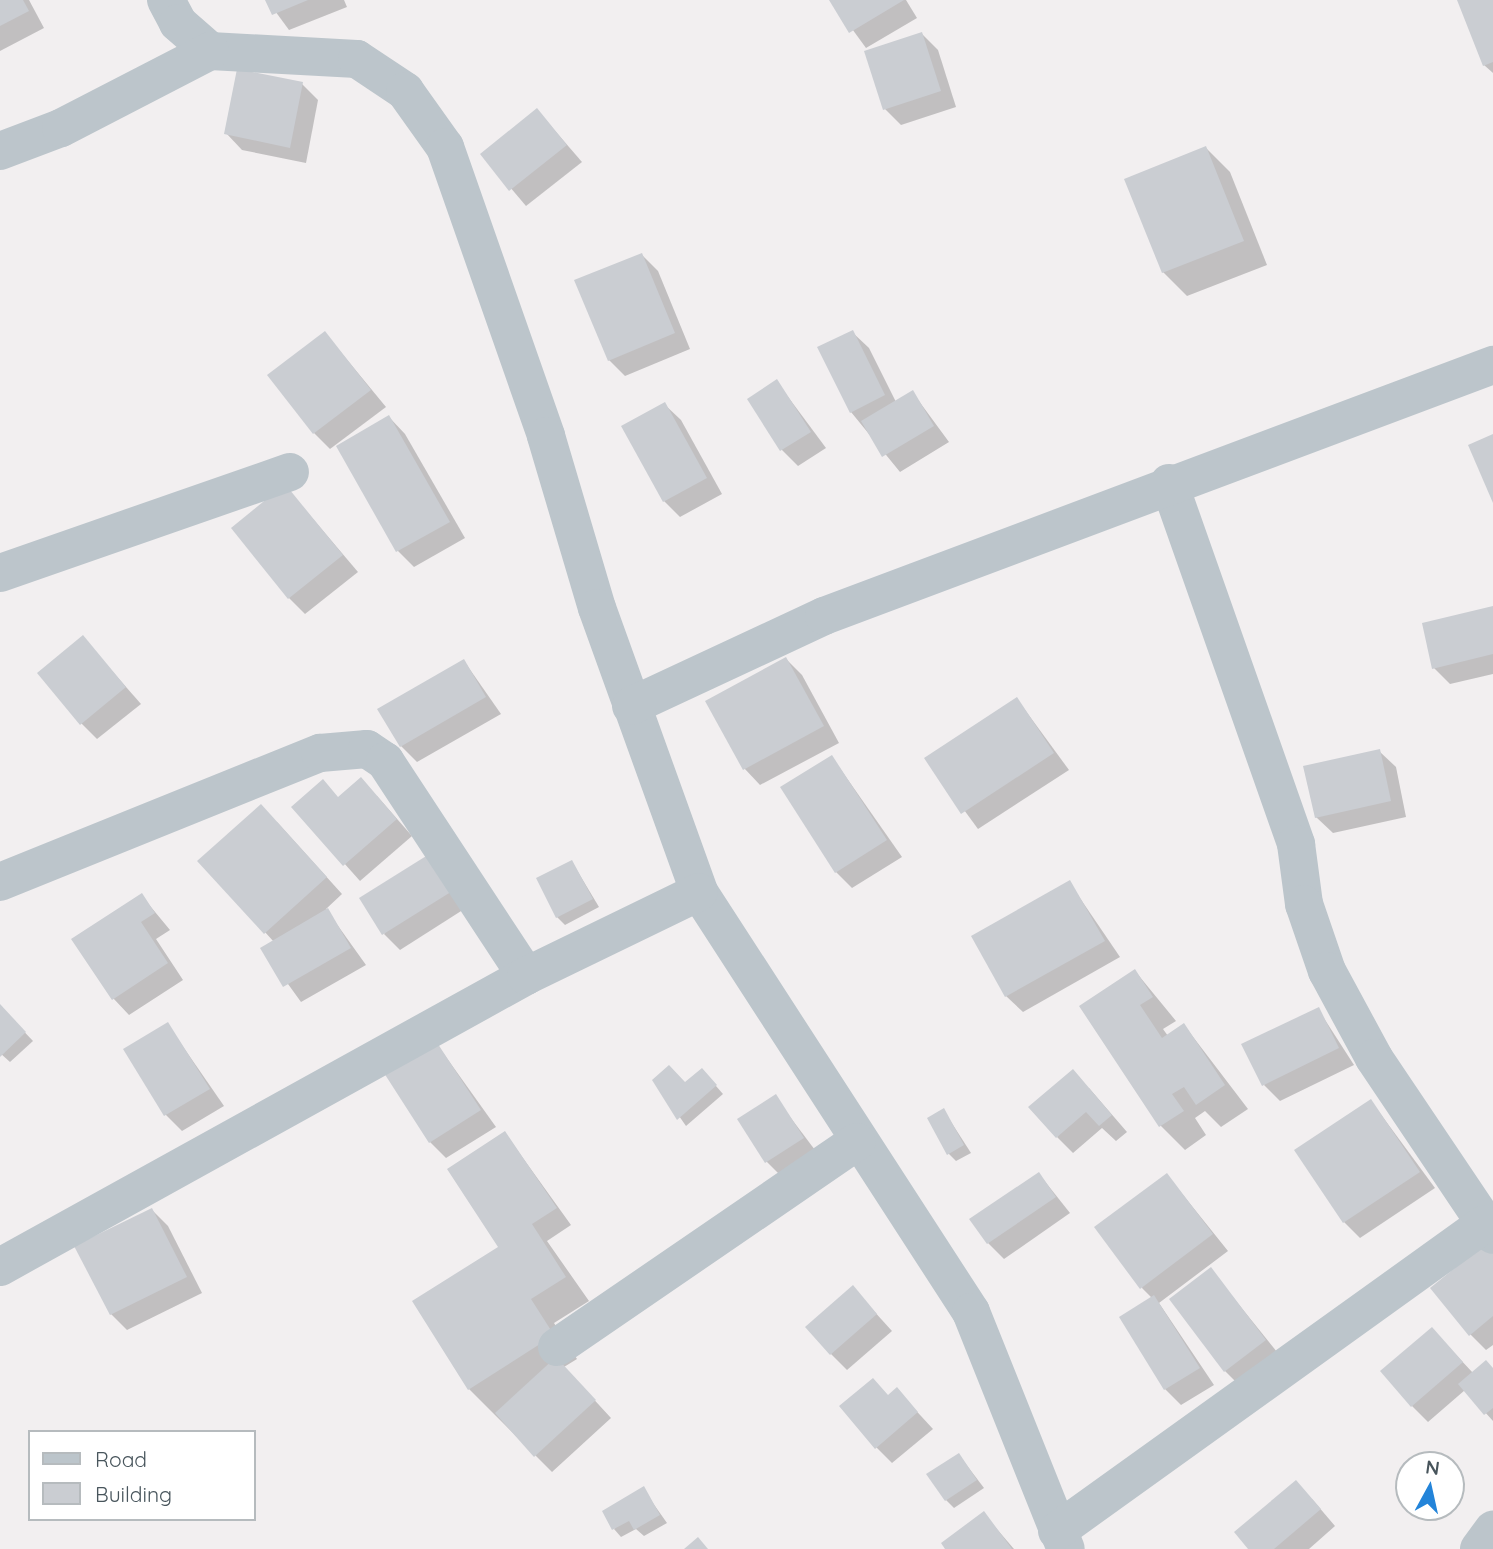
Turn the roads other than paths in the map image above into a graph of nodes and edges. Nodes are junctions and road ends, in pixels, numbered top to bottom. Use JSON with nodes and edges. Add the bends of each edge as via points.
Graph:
{"nodes":[{"id":1,"x":166,"y":0,"type":"edge"},
{"id":2,"x":210,"y":51,"type":"junction"},
{"id":3,"x":0,"y":151,"type":"edge"},
{"id":4,"x":1493,"y":365,"type":"edge"},
{"id":5,"x":290,"y":472,"type":"dead end"},
{"id":6,"x":1169,"y":483,"type":"junction"},
{"id":7,"x":0,"y":573,"type":"edge"},
{"id":8,"x":631,"y":706,"type":"junction"},
{"id":9,"x":0,"y":882,"type":"edge"},
{"id":10,"x":699,"y":892,"type":"junction"},
{"id":11,"x":526,"y":976,"type":"junction"},
{"id":12,"x":856,"y":1142,"type":"junction"},
{"id":13,"x":1488,"y":1230,"type":"edge"},
{"id":14,"x":0,"y":1268,"type":"edge"},
{"id":15,"x":557,"y":1347,"type":"dead end"},
{"id":16,"x":1493,"y":1530,"type":"edge"},
{"id":17,"x":1061,"y":1540,"type":"edge"},
{"id":18,"x":1479,"y":1549,"type":"edge"}],
"edges":[{"from":1,"to":2,"type":"street","via":[[178,23]]},
{"from":2,"to":3,"type":"street","via":[[61,128]]},
{"from":2,"to":8,"type":"street","via":[[357,59],[405,91],[445,147]]},
{"from":4,"to":6,"type":"street"},
{"from":5,"to":7,"type":"street"},
{"from":6,"to":8,"type":"street","via":[[824,617]]},
{"from":6,"to":13,"type":"street","via":[[1296,844],[1304,904],[1327,971],[1374,1058]]},
{"from":8,"to":10,"type":"street"},
{"from":9,"to":11,"type":"street","via":[[320,753],[367,749],[384,761]]},
{"from":10,"to":11,"type":"street"},
{"from":10,"to":12,"type":"street"},
{"from":11,"to":14,"type":"street"},
{"from":12,"to":15,"type":"street"},
{"from":12,"to":17,"type":"street","via":[[971,1312]]},
{"from":13,"to":17,"type":"street"},
{"from":16,"to":18,"type":"street"}]}
